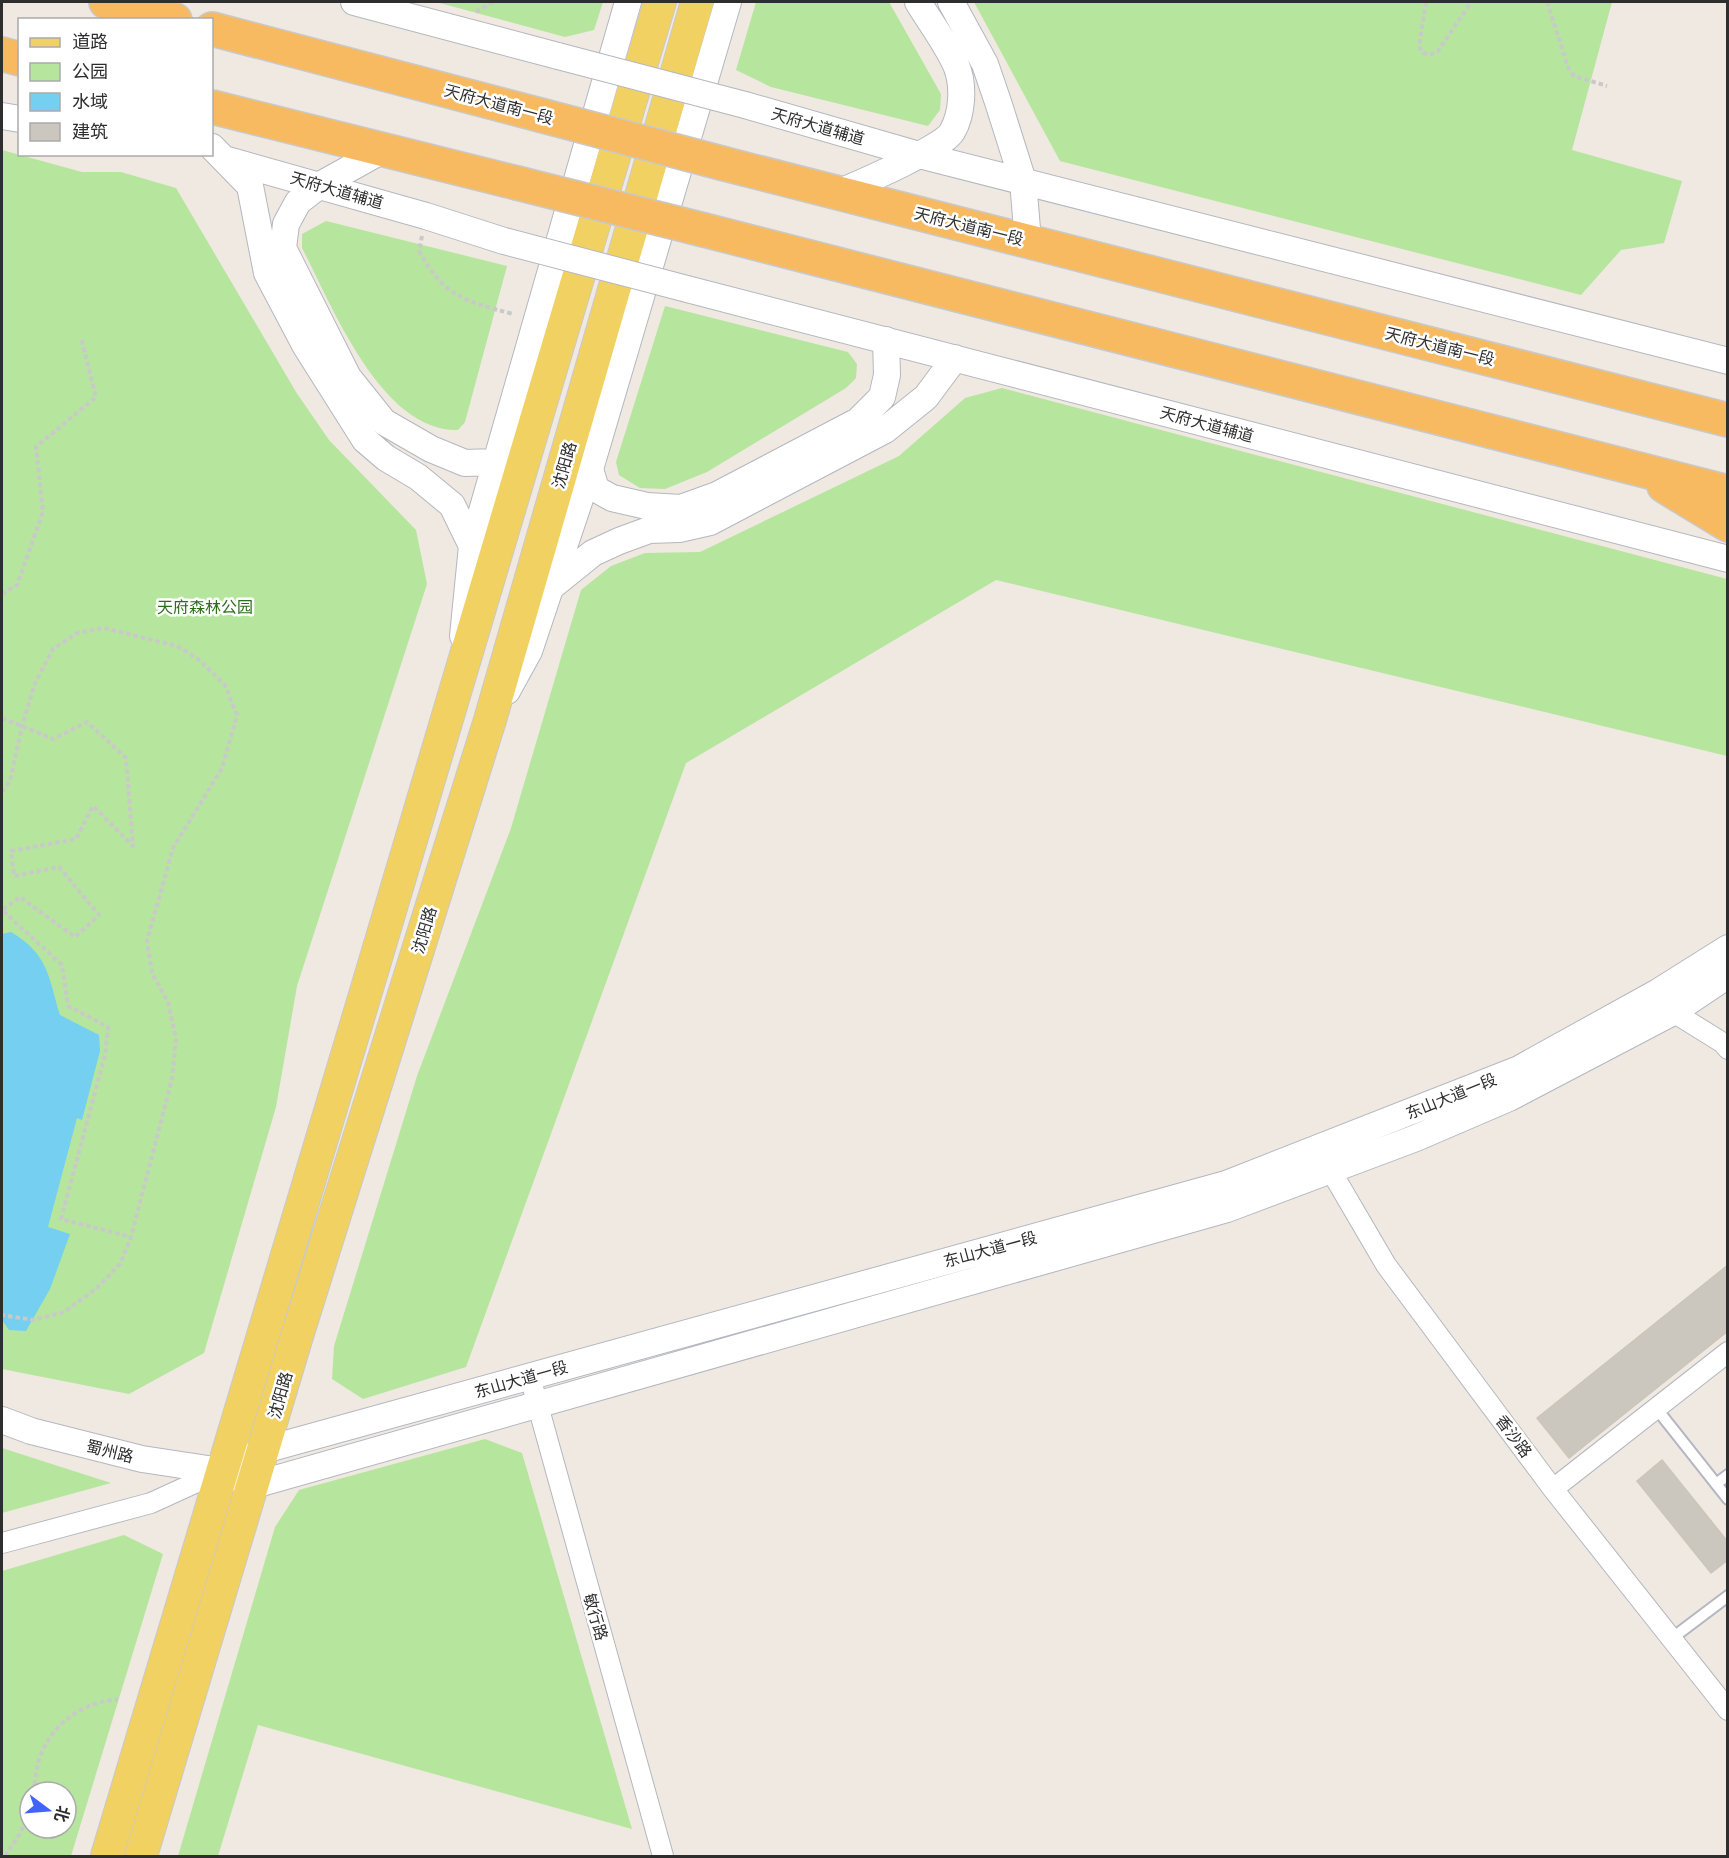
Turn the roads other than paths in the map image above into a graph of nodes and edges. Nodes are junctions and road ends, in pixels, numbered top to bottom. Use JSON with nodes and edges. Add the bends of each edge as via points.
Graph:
{"nodes":[{"id":1,"x":106,"y":2,"type":"edge"},
{"id":2,"x":628,"y":2,"type":"edge"},
{"id":3,"x":660,"y":2,"type":"edge"},
{"id":4,"x":698,"y":2,"type":"edge"},
{"id":5,"x":728,"y":2,"type":"edge"},
{"id":6,"x":918,"y":2,"type":"edge"},
{"id":7,"x":951,"y":2,"type":"edge"},
{"id":8,"x":365,"y":3,"type":"edge"},
{"id":9,"x":167,"y":18,"type":"edge"},
{"id":10,"x":213,"y":29,"type":"edge"},
{"id":11,"x":2,"y":54,"type":"edge"},
{"id":12,"x":18,"y":58,"type":"edge"},
{"id":13,"x":213,"y":107,"type":"edge"},
{"id":14,"x":2,"y":116,"type":"edge"},
{"id":15,"x":18,"y":119,"type":"edge"},
{"id":16,"x":383,"y":150,"type":"junction"},
{"id":17,"x":213,"y":153,"type":"edge"},
{"id":18,"x":919,"y":155,"type":"junction"},
{"id":19,"x":1023,"y":181,"type":"junction"},
{"id":20,"x":320,"y":185,"type":"junction"},
{"id":21,"x":840,"y":192,"type":"junction"},
{"id":22,"x":1028,"y":241,"type":"junction"},
{"id":23,"x":886,"y":340,"type":"junction"},
{"id":24,"x":956,"y":358,"type":"junction"},
{"id":25,"x":1728,"y":362,"type":"edge"},
{"id":26,"x":1728,"y":420,"type":"edge"},
{"id":27,"x":494,"y":462,"type":"junction"},
{"id":28,"x":1634,"y":468,"type":"junction"},
{"id":29,"x":590,"y":469,"type":"junction"},
{"id":30,"x":1728,"y":492,"type":"edge"},
{"id":31,"x":1728,"y":525,"type":"edge"},
{"id":32,"x":472,"y":546,"type":"junction"},
{"id":33,"x":1728,"y":559,"type":"edge"},
{"id":34,"x":552,"y":586,"type":"junction"},
{"id":35,"x":457,"y":694,"type":"junction"},
{"id":36,"x":490,"y":720,"type":"junction"},
{"id":37,"x":1728,"y":948,"type":"edge"},
{"id":38,"x":1728,"y":975,"type":"edge"},
{"id":39,"x":1673,"y":1012,"type":"junction"},
{"id":40,"x":1728,"y":1049,"type":"edge"},
{"id":41,"x":1323,"y":1146,"type":"junction"},
{"id":42,"x":1331,"y":1171,"type":"junction"},
{"id":43,"x":1728,"y":1352,"type":"edge"},
{"id":44,"x":530,"y":1377,"type":"junction"},
{"id":45,"x":537,"y":1405,"type":"junction"},
{"id":46,"x":1656,"y":1408,"type":"junction"},
{"id":47,"x":2,"y":1420,"type":"edge"},
{"id":48,"x":264,"y":1450,"type":"junction"},
{"id":49,"x":221,"y":1471,"type":"junction"},
{"id":50,"x":1728,"y":1475,"type":"edge"},
{"id":51,"x":1716,"y":1484,"type":"junction"},
{"id":52,"x":254,"y":1485,"type":"junction"},
{"id":53,"x":1553,"y":1489,"type":"junction"},
{"id":54,"x":1728,"y":1499,"type":"edge"},
{"id":55,"x":2,"y":1543,"type":"edge"},
{"id":56,"x":1728,"y":1596,"type":"edge"},
{"id":57,"x":1671,"y":1639,"type":"junction"},
{"id":58,"x":1728,"y":1710,"type":"edge"},
{"id":59,"x":107,"y":1857,"type":"edge"},
{"id":60,"x":141,"y":1857,"type":"edge"},
{"id":61,"x":663,"y":1857,"type":"edge"}],
"edges":[{"from":1,"to":9,"type":"highway"},
{"from":2,"to":27,"type":"street"},
{"from":3,"to":35,"type":"main road"},
{"from":4,"to":36,"type":"main road","name":"沈阳路"},
{"from":5,"to":29,"type":"street"},
{"from":6,"to":18,"type":"street","via":[[956,65],[961,87],[960,109],[952,133]]},
{"from":7,"to":19,"type":"street","via":[[985,64]]},
{"from":8,"to":18,"type":"street","name":"天府大道辅道","bridge":true},
{"from":10,"to":21,"type":"highway","name":"天府大道南一段","bridge":true},
{"from":11,"to":12,"type":"highway"},
{"from":13,"to":16,"type":"highway"},
{"from":14,"to":15,"type":"street"},
{"from":16,"to":20,"type":"street"},
{"from":16,"to":28,"type":"highway","bridge":true},
{"from":17,"to":20,"type":"street","name":"天府大道辅道"},
{"from":17,"to":32,"type":"street","via":[[250,186],[267,273],[305,345],[365,440],[452,505]]},
{"from":18,"to":19,"type":"street","name":"天府大道辅道"},
{"from":18,"to":21,"type":"street"},
{"from":19,"to":22,"type":"street"},
{"from":19,"to":25,"type":"street","name":"天府大道辅道"},
{"from":20,"to":23,"type":"street","name":"天府大道辅道","bridge":true,"via":[[504,242]]},
{"from":20,"to":27,"type":"street","via":[[298,202],[286,224],[283,248],[348,377],[384,422],[465,463]]},
{"from":21,"to":22,"type":"highway","name":"天府大道南一段"},
{"from":22,"to":26,"type":"highway","name":"天府大道南一段"},
{"from":23,"to":24,"type":"street","name":"天府大道辅道"},
{"from":23,"to":29,"type":"street","via":[[887,375],[882,397],[858,422],[717,495],[681,508],[647,506],[612,498],[596,489]]},
{"from":24,"to":33,"type":"street","name":"天府大道辅道"},
{"from":24,"to":34,"type":"street","via":[[926,397],[885,430],[710,522],[649,530],[593,553]]},
{"from":27,"to":32,"type":"street"},
{"from":28,"to":30,"type":"highway"},
{"from":28,"to":31,"type":"highway"},
{"from":29,"to":34,"type":"street"},
{"from":32,"to":35,"type":"street"},
{"from":34,"to":36,"type":"street","via":[[529,651]]},
{"from":35,"to":49,"type":"main road"},
{"from":36,"to":48,"type":"main road","name":"沈阳路"},
{"from":37,"to":41,"type":"street","name":"东山大道一段","via":[[1658,993],[1519,1069]]},
{"from":38,"to":39,"type":"street","name":"东山大道一段"},
{"from":39,"to":40,"type":"street"},
{"from":39,"to":42,"type":"street","name":"东山大道一段","via":[[1509,1098]]},
{"from":41,"to":42,"type":"street","name":"香沙路"},
{"from":41,"to":44,"type":"street","name":"东山大道一段","via":[[1226,1184]]},
{"from":42,"to":45,"type":"street","name":"东山大道一段","via":[[1227,1209]]},
{"from":42,"to":53,"type":"street","name":"香沙路","via":[[1386,1265]]},
{"from":43,"to":46,"type":"street"},
{"from":44,"to":45,"type":"street","name":"敏行路"},
{"from":44,"to":48,"type":"street","name":"东山大道一段"},
{"from":45,"to":52,"type":"street","name":"东山大道一段"},
{"from":45,"to":61,"type":"street","name":"敏行路"},
{"from":46,"to":51,"type":"lane"},
{"from":46,"to":53,"type":"street"},
{"from":47,"to":49,"type":"street","name":"蜀州路","via":[[142,1459]]},
{"from":48,"to":49,"type":"street","name":"东山大道一段"},
{"from":48,"to":52,"type":"main road","name":"沈阳路"},
{"from":49,"to":52,"type":"street"},
{"from":49,"to":55,"type":"street","name":"东山大道一段","via":[[152,1503]]},
{"from":49,"to":59,"type":"main road"},
{"from":50,"to":51,"type":"lane"},
{"from":51,"to":54,"type":"lane"},
{"from":52,"to":60,"type":"main road","name":"沈阳路"},
{"from":53,"to":57,"type":"street","name":"香沙路"},
{"from":56,"to":57,"type":"lane"},
{"from":57,"to":58,"type":"street","name":"香沙路"}]}
